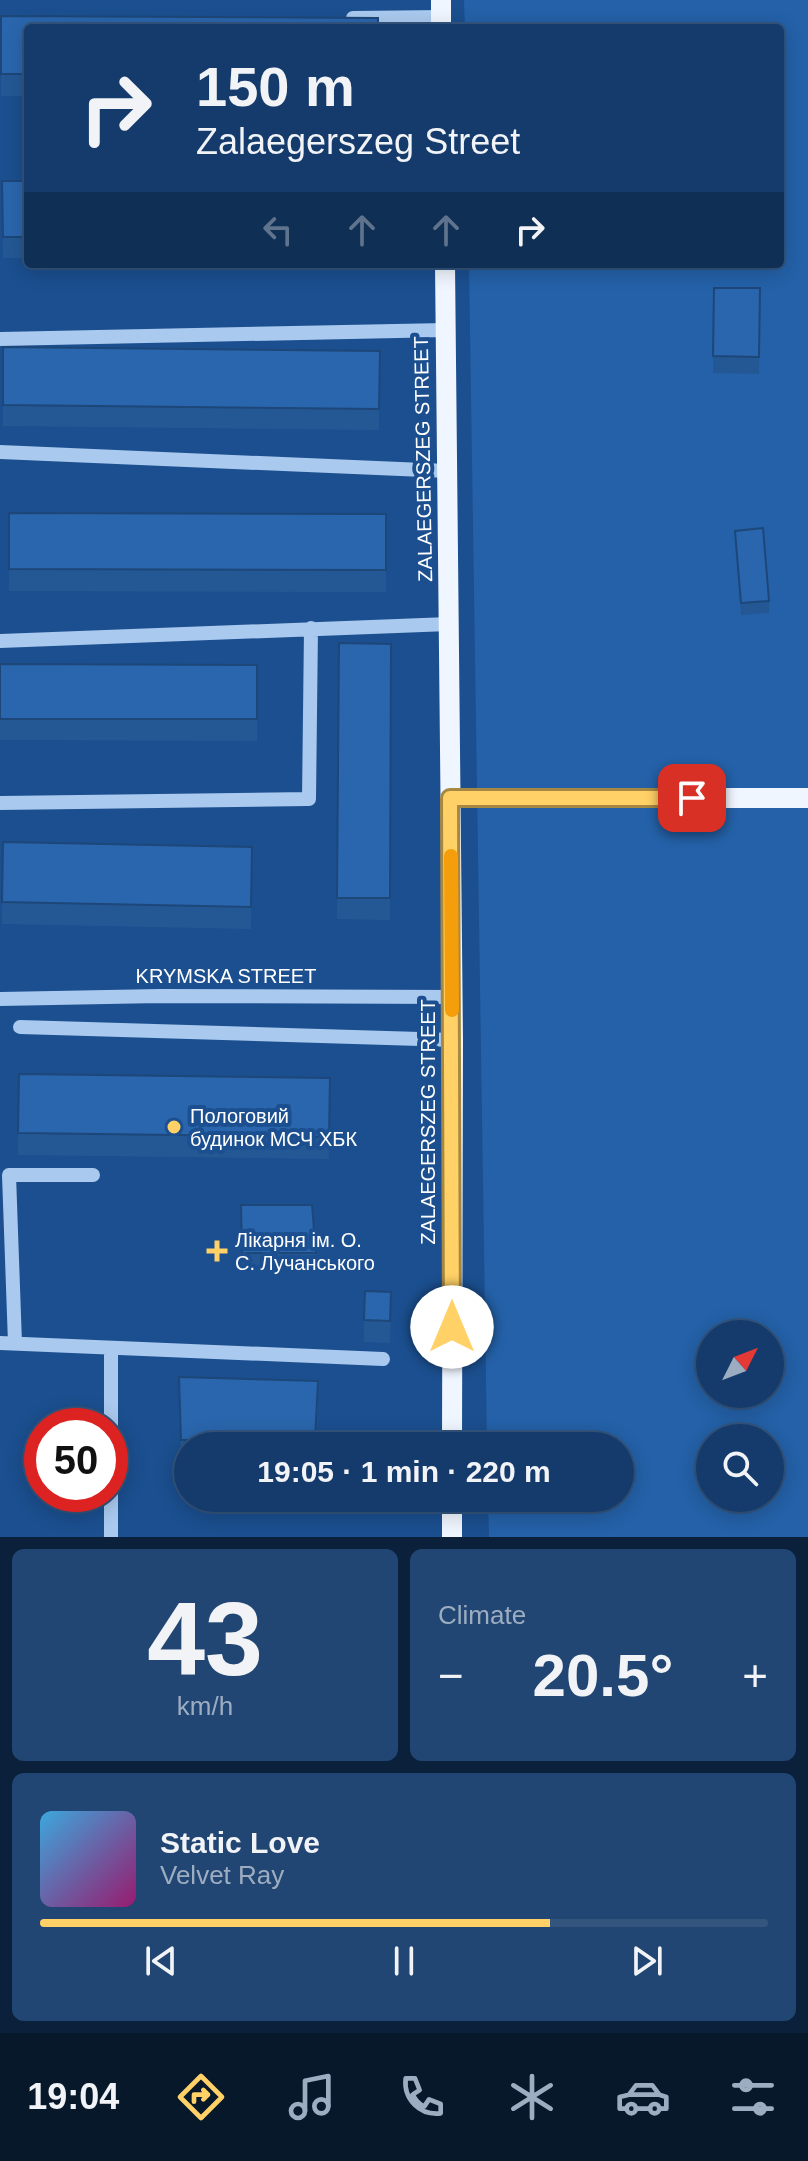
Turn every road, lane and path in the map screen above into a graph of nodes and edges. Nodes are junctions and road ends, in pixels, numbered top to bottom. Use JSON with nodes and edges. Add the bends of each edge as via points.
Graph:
{"nodes":[{"id":1,"x":441,"y":15,"type":"edge"},
{"id":2,"x":332,"y":18,"type":"edge"},
{"id":3,"x":445,"y":268,"type":"edge"},
{"id":4,"x":446,"y":330,"type":"junction"},
{"id":5,"x":0,"y":339,"type":"edge"},
{"id":6,"x":0,"y":452,"type":"edge"},
{"id":7,"x":447,"y":471,"type":"junction"},
{"id":8,"x":449,"y":624,"type":"junction"},
{"id":9,"x":311,"y":628,"type":"junction"},
{"id":10,"x":0,"y":641,"type":"edge"},
{"id":11,"x":450,"y":798,"type":"junction"},
{"id":12,"x":808,"y":798,"type":"edge"},
{"id":13,"x":0,"y":803,"type":"edge"},
{"id":14,"x":452,"y":997,"type":"junction"},
{"id":15,"x":0,"y":999,"type":"edge"},
{"id":16,"x":20,"y":1027,"type":"dead end"},
{"id":17,"x":453,"y":1040,"type":"junction"},
{"id":18,"x":93,"y":1175,"type":"dead end"},
{"id":19,"x":8,"y":1343,"type":"edge"},
{"id":20,"x":111,"y":1349,"type":"junction"},
{"id":21,"x":383,"y":1359,"type":"dead end"},
{"id":22,"x":452,"y":1432,"type":"edge"},
{"id":23,"x":452,"y":1512,"type":"edge"},
{"id":24,"x":111,"y":1537,"type":"edge"},
{"id":25,"x":452,"y":1537,"type":"edge"}],
"edges":[{"from":1,"to":2,"type":"street"},
{"from":3,"to":4,"type":"main road","name":"ZALAEGERSZEG STREET"},
{"from":4,"to":5,"type":"street"},
{"from":4,"to":7,"type":"main road","name":"ZALAEGERSZEG STREET"},
{"from":6,"to":7,"type":"street"},
{"from":7,"to":8,"type":"main road","name":"ZALAEGERSZEG STREET"},
{"from":8,"to":9,"type":"street"},
{"from":8,"to":11,"type":"main road","name":"ZALAEGERSZEG STREET"},
{"from":9,"to":10,"type":"street"},
{"from":9,"to":13,"type":"street","via":[[309,799]]},
{"from":11,"to":12,"type":"main road"},
{"from":11,"to":14,"type":"main road","name":"ZALAEGERSZEG STREET"},
{"from":14,"to":15,"type":"street","name":"KRYMSKA STREET"},
{"from":14,"to":17,"type":"main road","name":"ZALAEGERSZEG STREET"},
{"from":16,"to":17,"type":"street"},
{"from":17,"to":22,"type":"main road","name":"ZALAEGERSZEG STREET"},
{"from":18,"to":19,"type":"street","via":[[9,1175]]},
{"from":19,"to":20,"type":"street"},
{"from":20,"to":21,"type":"street"},
{"from":20,"to":24,"type":"street"},
{"from":23,"to":25,"type":"main road"}]}
